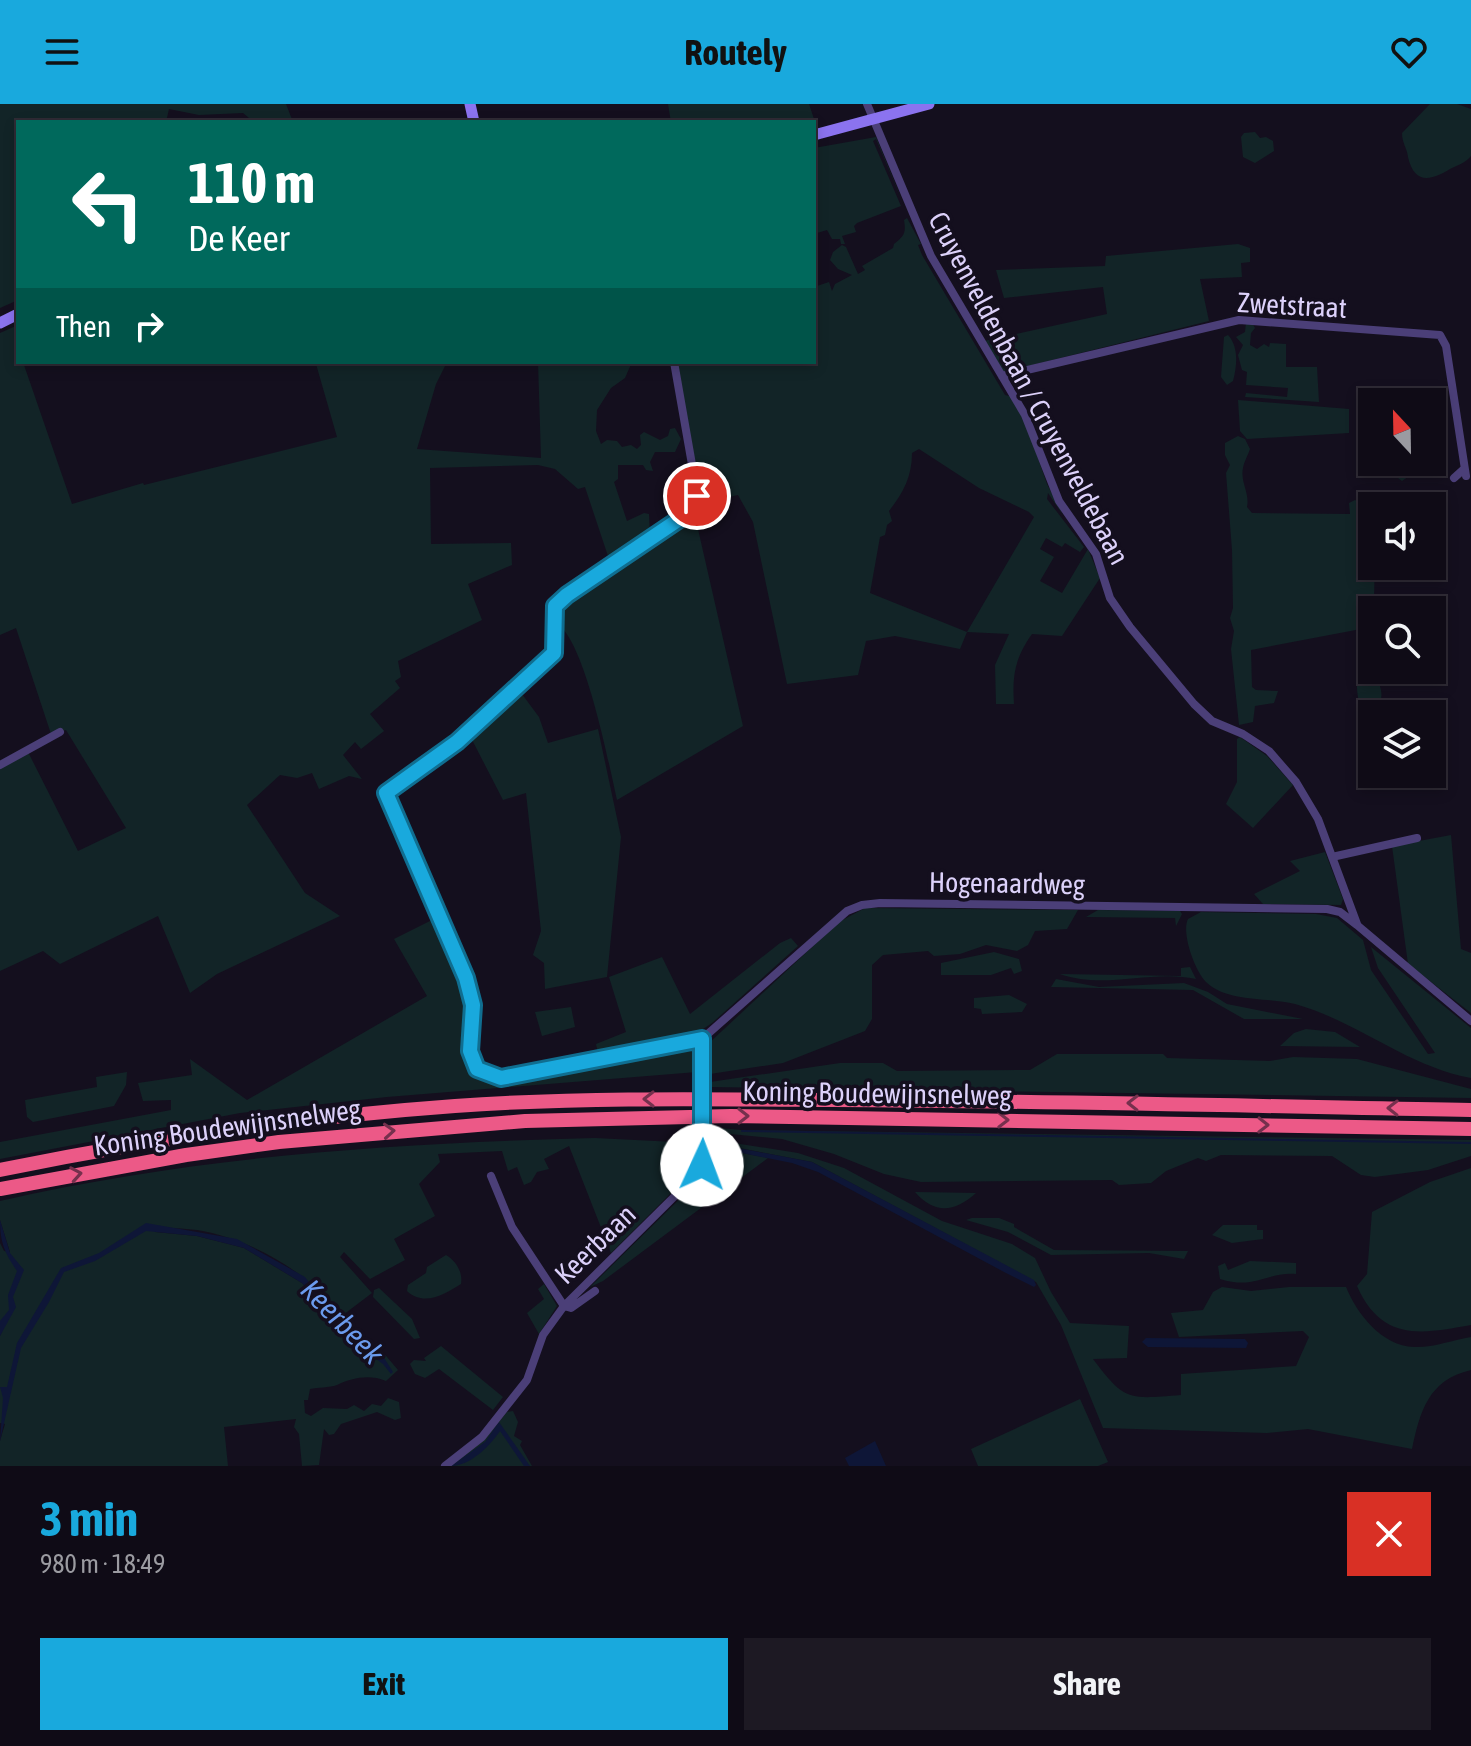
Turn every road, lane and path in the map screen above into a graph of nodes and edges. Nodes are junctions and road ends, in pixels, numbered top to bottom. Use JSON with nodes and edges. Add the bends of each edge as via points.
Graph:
{"nodes":[{"id":1,"x":867,"y":104,"type":"edge"},
{"id":2,"x":929,"y":104,"type":"edge"},
{"id":3,"x":873,"y":120,"type":"junction"},
{"id":4,"x":816,"y":134,"type":"edge"},
{"id":5,"x":674,"y":364,"type":"edge"},
{"id":6,"x":1002,"y":376,"type":"junction"},
{"id":7,"x":1454,"y":478,"type":"dead end"},
{"id":8,"x":60,"y":732,"type":"dead end"},
{"id":9,"x":0,"y":765,"type":"edge"},
{"id":10,"x":1417,"y":838,"type":"dead end"},
{"id":11,"x":1332,"y":857,"type":"junction"},
{"id":12,"x":1357,"y":925,"type":"junction"},
{"id":13,"x":1471,"y":1021,"type":"edge"},
{"id":14,"x":702,"y":1039,"type":"junction"},
{"id":15,"x":1471,"y":1110,"type":"edge"},
{"id":16,"x":1471,"y":1129,"type":"edge"},
{"id":17,"x":0,"y":1170,"type":"edge"},
{"id":18,"x":491,"y":1176,"type":"dead end"},
{"id":19,"x":0,"y":1189,"type":"edge"},
{"id":20,"x":595,"y":1291,"type":"dead end"},
{"id":21,"x":564,"y":1306,"type":"junction"},
{"id":22,"x":445,"y":1466,"type":"edge"}],
"edges":[{"from":1,"to":3,"type":"street","name":"Cruyenveldenbaan / Cruyenveldebaan"},
{"from":2,"to":3,"type":"street"},
{"from":3,"to":4,"type":"street"},
{"from":3,"to":6,"type":"street","name":"Cruyenveldenbaan / Cruyenveldebaan","via":[[931,256]]},
{"from":5,"to":14,"type":"street","via":[[697,490],[692,508],[555,606],[554,653],[457,742],[386,793],[466,978],[473,1005],[470,1051],[479,1071],[501,1078]]},
{"from":6,"to":7,"type":"street","name":"Zwetstraat","via":[[1239,320],[1440,335],[1465,473]]},
{"from":6,"to":11,"type":"street","name":"Cruyenveldenbaan / Cruyenveldebaan","via":[[1025,415],[1059,501],[1096,554],[1110,598],[1194,704],[1212,721],[1269,751],[1285,768],[1309,801]]},
{"from":8,"to":9,"type":"street"},
{"from":10,"to":11,"type":"street"},
{"from":11,"to":12,"type":"street","name":"Cruyenveldenbaan / Cruyenveldebaan"},
{"from":12,"to":13,"type":"street"},
{"from":12,"to":14,"type":"street","name":"Hogenaardweg","via":[[1327,909],[862,905],[829,925]]},
{"from":14,"to":21,"type":"street","name":"Keerbaan","bridge":true,"via":[[699,1171]]},
{"from":15,"to":17,"type":"highway","name":"Koning Boudewijnsnelweg","one_way":true,"via":[[940,1100],[552,1101],[276,1125]]},
{"from":19,"to":16,"type":"highway","name":"Koning Boudewijnsnelweg","one_way":true,"via":[[279,1142],[539,1121],[746,1116]]},
{"from":18,"to":21,"type":"street","name":"Keerbaan","via":[[512,1227]]},
{"from":20,"to":21,"type":"street","via":[[571,1308]]},
{"from":21,"to":22,"type":"street","name":"Keerbaan","via":[[543,1335],[527,1380],[482,1437]]}]}
